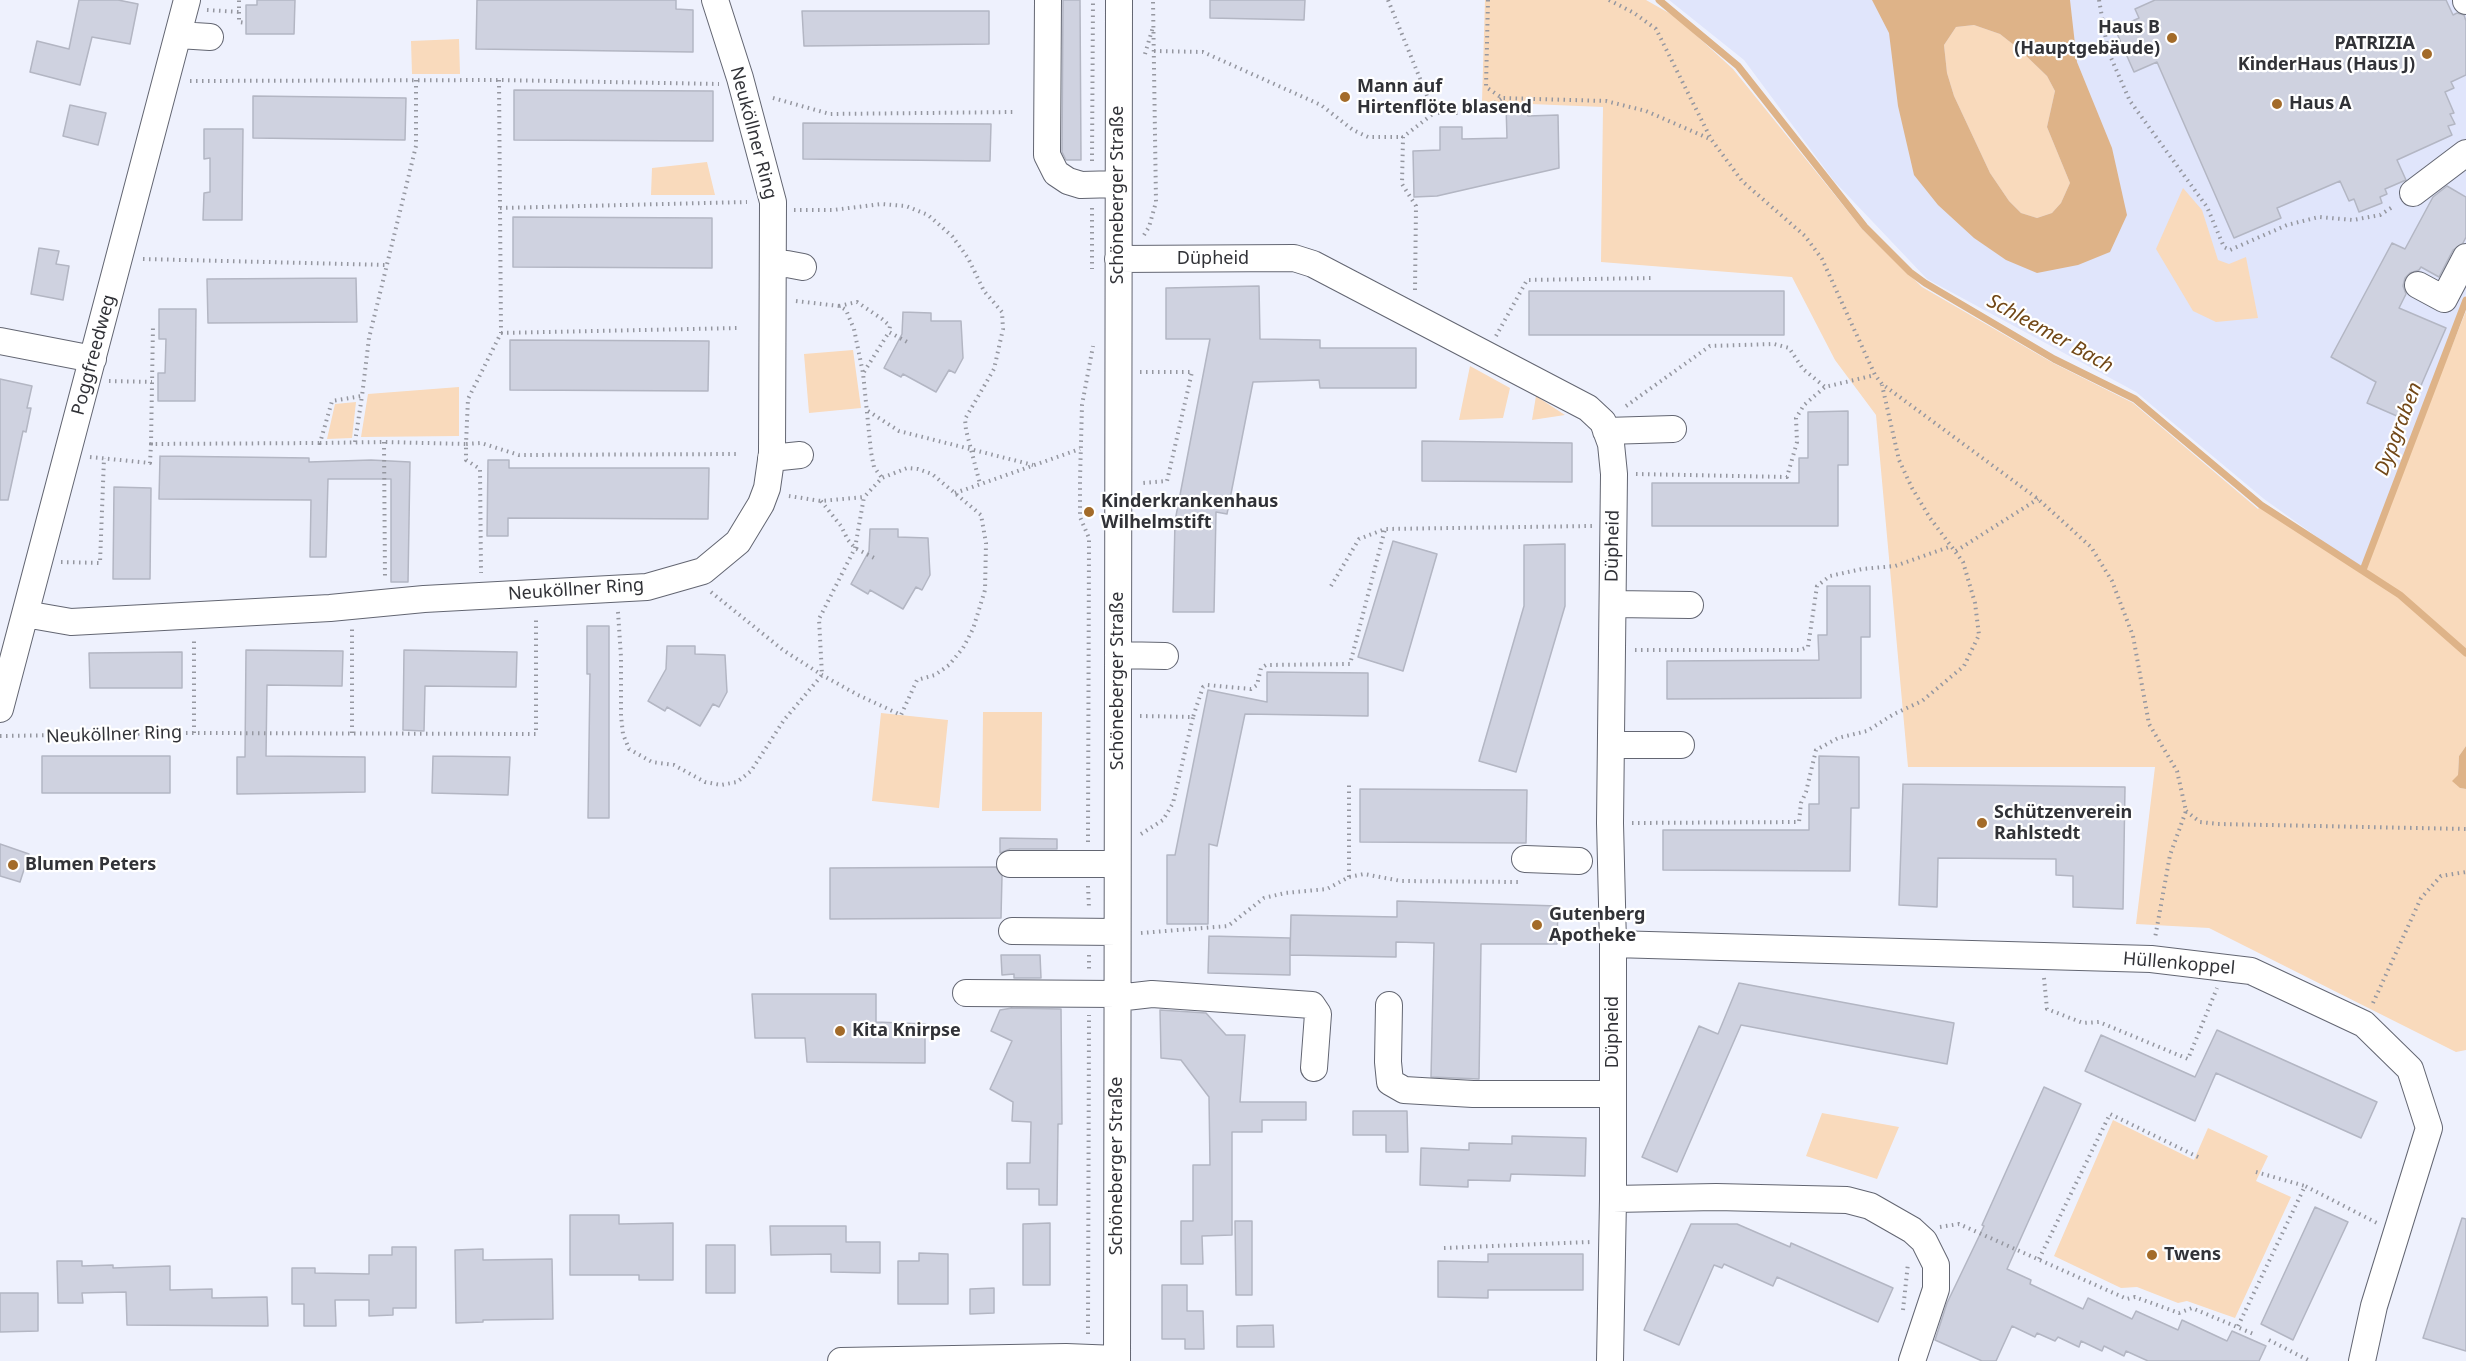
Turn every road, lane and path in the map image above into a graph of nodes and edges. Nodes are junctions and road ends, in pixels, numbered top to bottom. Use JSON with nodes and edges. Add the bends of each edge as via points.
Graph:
{"nodes":[{"id":1,"x":239,"y":0,"type":"edge"},
{"id":2,"x":715,"y":0,"type":"edge"},
{"id":3,"x":1048,"y":0,"type":"edge"},
{"id":4,"x":1092,"y":0,"type":"edge"},
{"id":5,"x":1119,"y":0,"type":"edge"},
{"id":6,"x":1153,"y":0,"type":"edge"},
{"id":7,"x":1388,"y":0,"type":"edge"},
{"id":8,"x":1488,"y":0,"type":"edge"},
{"id":9,"x":1609,"y":0,"type":"edge"},
{"id":10,"x":2099,"y":0,"type":"edge"},
{"id":11,"x":186,"y":4,"type":"edge"},
{"id":12,"x":239,"y":12,"type":"junction"},
{"id":13,"x":246,"y":22,"type":"dead end"},
{"id":14,"x":178,"y":35,"type":"junction"},
{"id":15,"x":210,"y":37,"type":"dead end"},
{"id":16,"x":1154,"y":51,"type":"junction"},
{"id":17,"x":416,"y":80,"type":"junction"},
{"id":18,"x":499,"y":80,"type":"junction"},
{"id":19,"x":166,"y":81,"type":"junction"},
{"id":20,"x":723,"y":84,"type":"dead end"},
{"id":21,"x":773,"y":98,"type":"dead end"},
{"id":22,"x":1502,"y":98,"type":"junction"},
{"id":23,"x":1016,"y":112,"type":"dead end"},
{"id":24,"x":1434,"y":113,"type":"junction"},
{"id":25,"x":1403,"y":137,"type":"junction"},
{"id":26,"x":1711,"y":139,"type":"junction"},
{"id":27,"x":2466,"y":153,"type":"edge"},
{"id":28,"x":1118,"y":184,"type":"junction"},
{"id":29,"x":1092,"y":185,"type":"junction"},
{"id":30,"x":2413,"y":194,"type":"joint"},
{"id":31,"x":747,"y":201,"type":"dead end"},
{"id":32,"x":500,"y":208,"type":"junction"},
{"id":33,"x":784,"y":210,"type":"dead end"},
{"id":34,"x":1142,"y":238,"type":"dead end"},
{"id":35,"x":2466,"y":257,"type":"edge"},
{"id":36,"x":119,"y":259,"type":"junction"},
{"id":37,"x":1118,"y":259,"type":"junction"},
{"id":38,"x":388,"y":265,"type":"junction"},
{"id":39,"x":773,"y":265,"type":"junction"},
{"id":40,"x":803,"y":267,"type":"dead end"},
{"id":41,"x":1653,"y":278,"type":"dead end"},
{"id":42,"x":1093,"y":281,"type":"dead end"},
{"id":43,"x":2418,"y":285,"type":"dead end"},
{"id":44,"x":786,"y":302,"type":"dead end"},
{"id":45,"x":839,"y":306,"type":"junction"},
{"id":46,"x":1415,"y":318,"type":"junction"},
{"id":47,"x":153,"y":325,"type":"dead end"},
{"id":48,"x":740,"y":328,"type":"dead end"},
{"id":49,"x":890,"y":332,"type":"junction"},
{"id":50,"x":501,"y":333,"type":"junction"},
{"id":51,"x":1094,"y":340,"type":"dead end"},
{"id":52,"x":0,"y":341,"type":"edge"},
{"id":53,"x":909,"y":343,"type":"dead end"},
{"id":54,"x":1485,"y":355,"type":"junction"},
{"id":55,"x":90,"y":370,"type":"junction"},
{"id":56,"x":1118,"y":372,"type":"junction"},
{"id":57,"x":863,"y":373,"type":"junction"},
{"id":58,"x":1875,"y":375,"type":"junction"},
{"id":59,"x":152,"y":382,"type":"junction"},
{"id":60,"x":1882,"y":384,"type":"junction"},
{"id":61,"x":1825,"y":387,"type":"junction"},
{"id":62,"x":362,"y":396,"type":"junction"},
{"id":63,"x":867,"y":411,"type":"junction"},
{"id":64,"x":1604,"y":426,"type":"junction"},
{"id":65,"x":1673,"y":429,"type":"dead end"},
{"id":66,"x":355,"y":442,"type":"junction"},
{"id":67,"x":384,"y":442,"type":"junction"},
{"id":68,"x":320,"y":443,"type":"junction"},
{"id":69,"x":151,"y":444,"type":"junction"},
{"id":70,"x":466,"y":444,"type":"junction"},
{"id":71,"x":1080,"y":448,"type":"junction"},
{"id":72,"x":971,"y":449,"type":"junction"},
{"id":73,"x":67,"y":454,"type":"junction"},
{"id":74,"x":739,"y":454,"type":"dead end"},
{"id":75,"x":800,"y":455,"type":"dead end"},
{"id":76,"x":104,"y":458,"type":"junction"},
{"id":77,"x":771,"y":458,"type":"junction"},
{"id":78,"x":1033,"y":465,"type":"junction"},
{"id":79,"x":1614,"y":474,"type":"junction"},
{"id":80,"x":882,"y":478,"type":"junction"},
{"id":81,"x":1142,"y":483,"type":"dead end"},
{"id":82,"x":981,"y":484,"type":"junction"},
{"id":83,"x":955,"y":493,"type":"junction"},
{"id":84,"x":786,"y":495,"type":"dead end"},
{"id":85,"x":864,"y":497,"type":"junction"},
{"id":86,"x":2038,"y":499,"type":"junction"},
{"id":87,"x":821,"y":501,"type":"junction"},
{"id":88,"x":1613,"y":526,"type":"junction"},
{"id":89,"x":1385,"y":529,"type":"junction"},
{"id":90,"x":1952,"y":546,"type":"junction"},
{"id":91,"x":855,"y":548,"type":"junction"},
{"id":92,"x":1956,"y":551,"type":"junction"},
{"id":93,"x":876,"y":559,"type":"dead end"},
{"id":94,"x":39,"y":562,"type":"junction"},
{"id":95,"x":481,"y":584,"type":"dead end"},
{"id":96,"x":703,"y":586,"type":"dead end"},
{"id":97,"x":1331,"y":586,"type":"dead end"},
{"id":98,"x":385,"y":590,"type":"dead end"},
{"id":99,"x":618,"y":602,"type":"dead end"},
{"id":100,"x":1613,"y":604,"type":"junction"},
{"id":101,"x":1690,"y":604,"type":"dead end"},
{"id":102,"x":536,"y":609,"type":"dead end"},
{"id":103,"x":25,"y":614,"type":"junction"},
{"id":104,"x":352,"y":621,"type":"dead end"},
{"id":105,"x":194,"y":631,"type":"dead end"},
{"id":106,"x":1613,"y":650,"type":"junction"},
{"id":107,"x":1118,"y":655,"type":"junction"},
{"id":108,"x":1165,"y":656,"type":"dead end"},
{"id":109,"x":822,"y":675,"type":"junction"},
{"id":110,"x":0,"y":709,"type":"edge"},
{"id":111,"x":1140,"y":716,"type":"dead end"},
{"id":112,"x":1193,"y":717,"type":"junction"},
{"id":113,"x":194,"y":732,"type":"junction"},
{"id":114,"x":352,"y":733,"type":"junction"},
{"id":115,"x":0,"y":736,"type":"edge"},
{"id":116,"x":1612,"y":745,"type":"junction"},
{"id":117,"x":1682,"y":745,"type":"dead end"},
{"id":118,"x":1349,"y":783,"type":"dead end"},
{"id":119,"x":2186,"y":811,"type":"junction"},
{"id":120,"x":1610,"y":823,"type":"junction"},
{"id":121,"x":2466,"y":829,"type":"edge"},
{"id":122,"x":1140,"y":835,"type":"dead end"},
{"id":123,"x":1579,"y":861,"type":"dead end"},
{"id":124,"x":1010,"y":864,"type":"dead end"},
{"id":125,"x":1088,"y":864,"type":"junction"},
{"id":126,"x":1117,"y":864,"type":"junction"},
{"id":127,"x":1522,"y":870,"type":"joint"},
{"id":128,"x":2466,"y":872,"type":"edge"},
{"id":129,"x":1349,"y":877,"type":"junction"},
{"id":130,"x":1012,"y":931,"type":"dead end"},
{"id":131,"x":1089,"y":932,"type":"junction"},
{"id":132,"x":1117,"y":933,"type":"junction"},
{"id":133,"x":1613,"y":944,"type":"junction"},
{"id":134,"x":2043,"y":956,"type":"junction"},
{"id":135,"x":2151,"y":959,"type":"junction"},
{"id":136,"x":2226,"y":968,"type":"junction"},
{"id":137,"x":966,"y":993,"type":"dead end"},
{"id":138,"x":1089,"y":993,"type":"junction"},
{"id":139,"x":1117,"y":996,"type":"junction"},
{"id":140,"x":1389,"y":1005,"type":"dead end"},
{"id":141,"x":2364,"y":1024,"type":"junction"},
{"id":142,"x":1314,"y":1068,"type":"dead end"},
{"id":143,"x":1613,"y":1094,"type":"junction"},
{"id":144,"x":2199,"y":1158,"type":"dead end"},
{"id":145,"x":2256,"y":1172,"type":"dead end"},
{"id":146,"x":2305,"y":1186,"type":"junction"},
{"id":147,"x":1613,"y":1199,"type":"junction"},
{"id":148,"x":2397,"y":1233,"type":"junction"},
{"id":149,"x":1918,"y":1236,"type":"junction"},
{"id":150,"x":1612,"y":1241,"type":"junction"},
{"id":151,"x":1444,"y":1248,"type":"dead end"},
{"id":152,"x":2039,"y":1259,"type":"junction"},
{"id":153,"x":1902,"y":1314,"type":"dead end"},
{"id":154,"x":2238,"y":1326,"type":"junction"},
{"id":155,"x":2256,"y":1335,"type":"dead end"},
{"id":156,"x":2269,"y":1340,"type":"dead end"},
{"id":157,"x":1088,"y":1358,"type":"junction"},
{"id":158,"x":1117,"y":1360,"type":"edge"},
{"id":159,"x":841,"y":1361,"type":"edge"},
{"id":160,"x":1610,"y":1361,"type":"edge"},
{"id":161,"x":1912,"y":1361,"type":"edge"},
{"id":162,"x":2310,"y":1361,"type":"edge"},
{"id":163,"x":2362,"y":1361,"type":"edge"}],
"edges":[{"from":1,"to":12,"type":"path"},
{"from":2,"to":39,"type":"street","name":"Neuköllner Ring","via":[[773,202]]},
{"from":3,"to":29,"type":"street","via":[[1047,155],[1056,173],[1075,183]]},
{"from":4,"to":29,"type":"path"},
{"from":5,"to":28,"type":"street","name":"Schöneberger Straße"},
{"from":6,"to":16,"type":"path"},
{"from":7,"to":24,"type":"path"},
{"from":8,"to":22,"type":"path","via":[[1486,87]]},
{"from":9,"to":26,"type":"path","via":[[1656,29]]},
{"from":10,"to":30,"type":"path","via":[[2108,51],[2130,101],[2206,207],[2224,247],[2230,250],[2287,225],[2319,217],[2354,220],[2380,215]]},
{"from":11,"to":12,"type":"path"},
{"from":11,"to":14,"type":"street","name":"Poggfreedweg"},
{"from":12,"to":13,"type":"path","via":[[239,22]]},
{"from":14,"to":15,"type":"street"},
{"from":14,"to":19,"type":"street","name":"Poggfreedweg"},
{"from":16,"to":25,"type":"path","via":[[1203,51],[1321,105],[1368,137]]},
{"from":16,"to":34,"type":"path","via":[[1156,202]]},
{"from":17,"to":18,"type":"path"},
{"from":17,"to":19,"type":"path"},
{"from":17,"to":38,"type":"path","via":[[416,146]]},
{"from":18,"to":20,"type":"path"},
{"from":18,"to":32,"type":"path"},
{"from":19,"to":36,"type":"street","name":"Poggfreedweg"},
{"from":21,"to":23,"type":"path","via":[[830,114]]},
{"from":22,"to":24,"type":"path","via":[[1480,113]]},
{"from":22,"to":26,"type":"path","via":[[1606,101],[1646,111]]},
{"from":24,"to":25,"type":"path"},
{"from":25,"to":46,"type":"path","via":[[1402,184],[1416,206]]},
{"from":26,"to":58,"type":"path","via":[[1742,181],[1805,236],[1822,259]]},
{"from":27,"to":30,"type":"street"},
{"from":28,"to":29,"type":"street"},
{"from":28,"to":37,"type":"street","name":"Schöneberger Straße"},
{"from":29,"to":42,"type":"path"},
{"from":31,"to":32,"type":"path"},
{"from":32,"to":50,"type":"path"},
{"from":33,"to":72,"type":"path","via":[[906,206],[928,215],[952,236],[984,291],[1002,312],[1003,329],[994,369],[965,419]]},
{"from":35,"to":43,"type":"street","via":[[2444,299]]},
{"from":36,"to":38,"type":"path"},
{"from":36,"to":55,"type":"street","name":"Poggfreedweg"},
{"from":37,"to":46,"type":"street","name":"Düpheid","via":[[1294,258],[1314,264]]},
{"from":37,"to":56,"type":"street","name":"Schöneberger Straße"},
{"from":38,"to":62,"type":"path","via":[[369,338]]},
{"from":39,"to":40,"type":"street"},
{"from":39,"to":77,"type":"street","name":"Neuköllner Ring"},
{"from":41,"to":54,"type":"path","via":[[1527,280]]},
{"from":44,"to":45,"type":"path"},
{"from":45,"to":49,"type":"path","via":[[857,302],[890,326]]},
{"from":45,"to":57,"type":"path","via":[[846,310],[854,329]]},
{"from":46,"to":54,"type":"street","name":"Düpheid"},
{"from":47,"to":59,"type":"path"},
{"from":48,"to":50,"type":"path"},
{"from":49,"to":53,"type":"path"},
{"from":49,"to":57,"type":"path"},
{"from":50,"to":70,"type":"path","via":[[468,399]]},
{"from":51,"to":71,"type":"path","via":[[1082,405]]},
{"from":52,"to":55,"type":"street"},
{"from":54,"to":64,"type":"street","name":"Düpheid","via":[[1588,408]]},
{"from":55,"to":59,"type":"path"},
{"from":55,"to":73,"type":"street","name":"Poggfreedweg"},
{"from":56,"to":81,"type":"path","via":[[1192,372],[1167,481]]},
{"from":56,"to":107,"type":"street","name":"Schöneberger Straße"},
{"from":57,"to":63,"type":"path"},
{"from":58,"to":60,"type":"path"},
{"from":58,"to":61,"type":"path"},
{"from":59,"to":69,"type":"path"},
{"from":60,"to":86,"type":"path"},
{"from":60,"to":90,"type":"path","via":[[1899,460],[1918,498]]},
{"from":61,"to":64,"type":"path","via":[[1803,369],[1789,348],[1774,344],[1710,346]]},
{"from":61,"to":79,"type":"path","via":[[1804,405],[1796,418],[1797,442],[1786,477]]},
{"from":62,"to":66,"type":"path"},
{"from":62,"to":68,"type":"path","via":[[332,401]]},
{"from":63,"to":72,"type":"path","via":[[899,431]]},
{"from":63,"to":80,"type":"path","via":[[874,467]]},
{"from":64,"to":65,"type":"street"},
{"from":64,"to":79,"type":"street","name":"Düpheid","via":[[1611,444]]},
{"from":66,"to":67,"type":"path"},
{"from":66,"to":68,"type":"path"},
{"from":67,"to":70,"type":"path"},
{"from":67,"to":98,"type":"path"},
{"from":68,"to":69,"type":"path"},
{"from":69,"to":76,"type":"path","via":[[150,463]]},
{"from":70,"to":74,"type":"path","via":[[481,443],[519,455]]},
{"from":70,"to":95,"type":"path","via":[[466,460],[480,469]]},
{"from":71,"to":78,"type":"path"},
{"from":71,"to":125,"type":"path","via":[[1080,518],[1089,538]]},
{"from":72,"to":78,"type":"path"},
{"from":72,"to":82,"type":"path"},
{"from":73,"to":76,"type":"path"},
{"from":73,"to":94,"type":"street","name":"Poggfreedweg"},
{"from":75,"to":77,"type":"street"},
{"from":76,"to":94,"type":"path","via":[[100,562]]},
{"from":77,"to":103,"type":"street","name":"Neuköllner Ring","via":[[767,489],[738,542],[703,571],[647,587],[71,622]]},
{"from":78,"to":82,"type":"path"},
{"from":79,"to":88,"type":"street","name":"Düpheid"},
{"from":80,"to":83,"type":"path","via":[[907,468],[918,469],[932,474]]},
{"from":80,"to":85,"type":"path"},
{"from":82,"to":83,"type":"path"},
{"from":83,"to":109,"type":"path","via":[[981,514],[987,554],[985,590],[963,648],[935,675],[916,680],[901,715]]},
{"from":84,"to":87,"type":"path"},
{"from":85,"to":87,"type":"path"},
{"from":85,"to":91,"type":"path"},
{"from":86,"to":92,"type":"path"},
{"from":86,"to":119,"type":"path","via":[[2091,547],[2112,581],[2133,636],[2150,724],[2177,771]]},
{"from":87,"to":91,"type":"path"},
{"from":88,"to":89,"type":"path"},
{"from":88,"to":100,"type":"street","name":"Düpheid"},
{"from":89,"to":97,"type":"path","via":[[1359,539]]},
{"from":89,"to":112,"type":"path","via":[[1350,664],[1266,665],[1261,668],[1257,685],[1251,688],[1203,687]]},
{"from":90,"to":92,"type":"path"},
{"from":90,"to":106,"type":"path","via":[[1895,566],[1830,576],[1817,586],[1808,647],[1800,650]]},
{"from":91,"to":93,"type":"path"},
{"from":91,"to":109,"type":"path","via":[[819,618]]},
{"from":92,"to":120,"type":"path","via":[[1975,603],[1979,635],[1964,666],[1922,701],[1867,731],[1838,738],[1816,750],[1799,822]]},
{"from":94,"to":103,"type":"street","name":"Poggfreedweg"},
{"from":96,"to":109,"type":"path","via":[[783,650]]},
{"from":99,"to":109,"type":"path","via":[[621,716],[629,749],[652,762],[674,765],[705,782],[737,782],[751,771],[784,720]]},
{"from":100,"to":101,"type":"street"},
{"from":100,"to":106,"type":"street","name":"Düpheid"},
{"from":102,"to":114,"type":"path","name":"Neuköllner Ring","via":[[536,734]]},
{"from":103,"to":110,"type":"street","name":"Poggfreedweg"},
{"from":104,"to":114,"type":"path"},
{"from":105,"to":113,"type":"path"},
{"from":106,"to":116,"type":"street","name":"Düpheid"},
{"from":107,"to":108,"type":"street"},
{"from":107,"to":126,"type":"street","name":"Schöneberger Straße"},
{"from":111,"to":112,"type":"path"},
{"from":112,"to":122,"type":"path","via":[[1173,804],[1163,820]]},
{"from":113,"to":114,"type":"path","name":"Neuköllner Ring"},
{"from":113,"to":115,"type":"path","name":"Neuköllner Ring"},
{"from":116,"to":117,"type":"street"},
{"from":116,"to":120,"type":"street","name":"Düpheid"},
{"from":118,"to":129,"type":"path"},
{"from":119,"to":121,"type":"path","via":[[2200,822],[2218,824]]},
{"from":119,"to":135,"type":"path","via":[[2170,855]]},
{"from":120,"to":133,"type":"street","name":"Düpheid"},
{"from":123,"to":127,"type":"street"},
{"from":124,"to":125,"type":"street"},
{"from":125,"to":126,"type":"street"},
{"from":125,"to":131,"type":"path"},
{"from":126,"to":132,"type":"street","name":"Schöneberger Straße"},
{"from":127,"to":129,"type":"path","via":[[1401,882],[1364,874]]},
{"from":128,"to":141,"type":"path","via":[[2441,876],[2421,898]]},
{"from":129,"to":132,"type":"path","via":[[1327,889],[1264,898],[1228,926]]},
{"from":130,"to":131,"type":"street"},
{"from":131,"to":132,"type":"street"},
{"from":131,"to":138,"type":"path"},
{"from":132,"to":139,"type":"street","name":"Schöneberger Straße"},
{"from":133,"to":134,"type":"street","name":"Hüllenkoppel"},
{"from":133,"to":143,"type":"street","name":"Düpheid"},
{"from":134,"to":135,"type":"street","name":"Hüllenkoppel"},
{"from":134,"to":136,"type":"path","via":[[2047,1009],[2083,1023],[2099,1022],[2188,1059]]},
{"from":135,"to":136,"type":"street","name":"Hüllenkoppel"},
{"from":136,"to":141,"type":"street","name":"Hüllenkoppel","via":[[2251,971]]},
{"from":137,"to":138,"type":"street"},
{"from":138,"to":139,"type":"street"},
{"from":138,"to":157,"type":"path"},
{"from":139,"to":142,"type":"street","via":[[1152,994],[1312,1005],[1318,1014]]},
{"from":139,"to":158,"type":"street","name":"Schöneberger Straße"},
{"from":140,"to":143,"type":"street","via":[[1390,1082],[1404,1090]]},
{"from":141,"to":148,"type":"street","name":"Hüllenkoppel","via":[[2410,1069],[2430,1128]]},
{"from":143,"to":147,"type":"street","name":"Düpheid"},
{"from":144,"to":152,"type":"path","via":[[2110,1114]]},
{"from":145,"to":146,"type":"path"},
{"from":146,"to":148,"type":"path"},
{"from":146,"to":154,"type":"path"},
{"from":147,"to":149,"type":"street","via":[[1847,1200],[1870,1206]]},
{"from":147,"to":150,"type":"street","name":"Düpheid"},
{"from":148,"to":163,"type":"street","name":"Hüllenkoppel"},
{"from":149,"to":152,"type":"path","via":[[1959,1224]]},
{"from":149,"to":153,"type":"path"},
{"from":149,"to":161,"type":"street","via":[[1936,1264],[1936,1289]]},
{"from":150,"to":151,"type":"path"},
{"from":150,"to":160,"type":"street","name":"Düpheid"},
{"from":152,"to":154,"type":"path","via":[[2127,1299],[2179,1313],[2192,1308]]},
{"from":154,"to":155,"type":"path"},
{"from":156,"to":162,"type":"path"},
{"from":157,"to":158,"type":"street"},
{"from":157,"to":159,"type":"street"}]}
